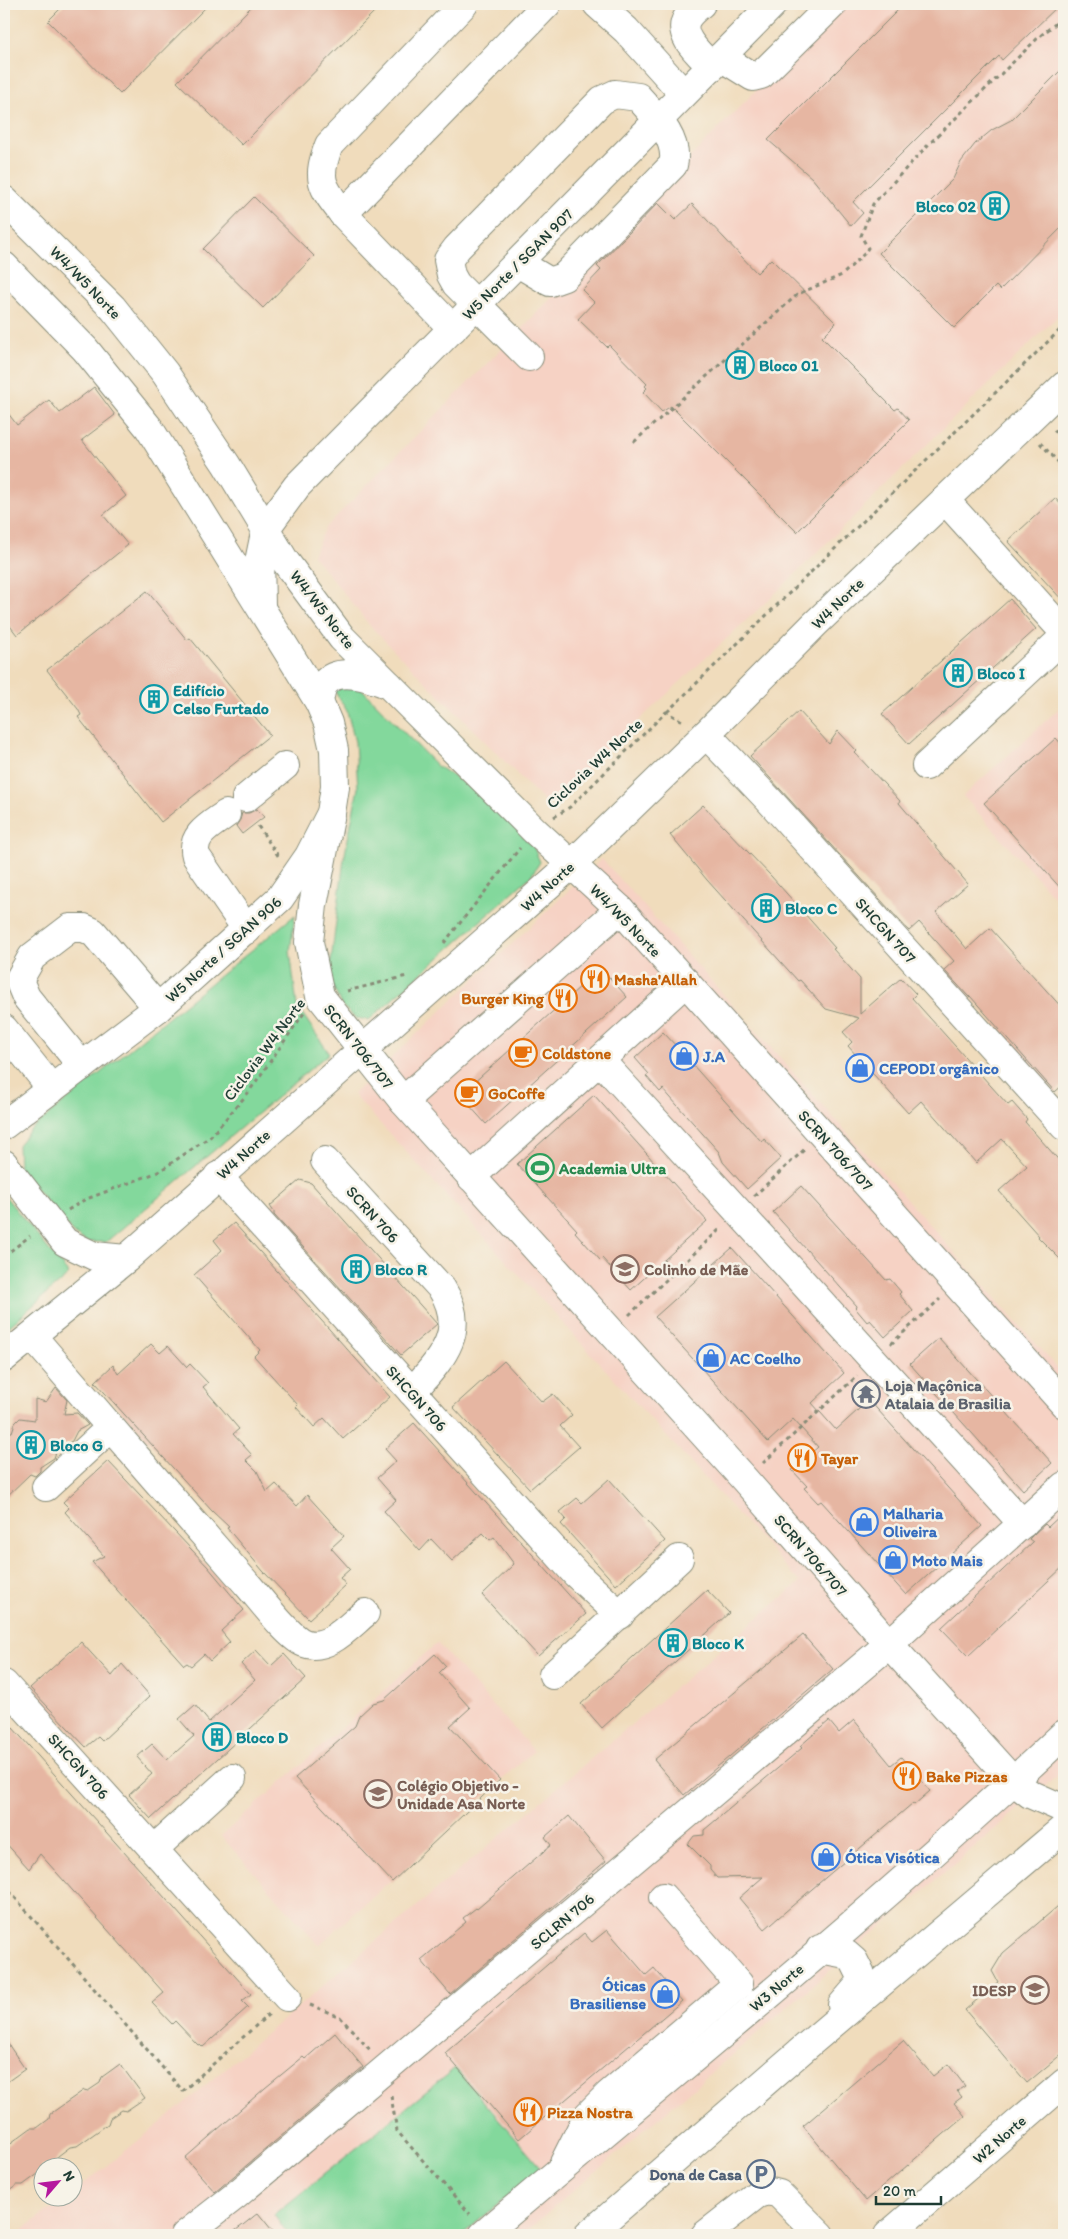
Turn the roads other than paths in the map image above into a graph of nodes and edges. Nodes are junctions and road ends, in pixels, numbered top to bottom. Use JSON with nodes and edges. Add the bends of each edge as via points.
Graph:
{"nodes":[{"id":1,"x":464,"y":4,"type":"edge"},
{"id":2,"x":547,"y":4,"type":"edge"},
{"id":3,"x":597,"y":4,"type":"edge"},
{"id":4,"x":701,"y":4,"type":"edge"},
{"id":5,"x":773,"y":4,"type":"edge"},
{"id":6,"x":833,"y":4,"type":"edge"},
{"id":7,"x":716,"y":62,"type":"junction"},
{"id":8,"x":683,"y":93,"type":"junction"},
{"id":9,"x":658,"y":120,"type":"junction"},
{"id":10,"x":4,"y":200,"type":"edge"},
{"id":11,"x":343,"y":214,"type":"junction"},
{"id":12,"x":518,"y":263,"type":"junction"},
{"id":13,"x":4,"y":266,"type":"edge"},
{"id":14,"x":476,"y":305,"type":"junction"},
{"id":15,"x":453,"y":329,"type":"junction"},
{"id":16,"x":529,"y":357,"type":"dead end"},
{"id":17,"x":1064,"y":386,"type":"edge"},
{"id":18,"x":945,"y":500,"type":"junction"},
{"id":19,"x":266,"y":528,"type":"junction"},
{"id":20,"x":260,"y":607,"type":"junction"},
{"id":21,"x":1064,"y":632,"type":"edge"},
{"id":22,"x":1064,"y":637,"type":"edge"},
{"id":23,"x":390,"y":686,"type":"junction"},
{"id":24,"x":319,"y":702,"type":"junction"},
{"id":25,"x":706,"y":734,"type":"junction"},
{"id":26,"x":285,"y":766,"type":"dead end"},
{"id":27,"x":926,"y":766,"type":"dead end"},
{"id":28,"x":331,"y":813,"type":"junction"},
{"id":29,"x":571,"y":865,"type":"junction"},
{"id":30,"x":620,"y":909,"type":"junction"},
{"id":31,"x":246,"y":930,"type":"junction"},
{"id":32,"x":686,"y":982,"type":"junction"},
{"id":33,"x":158,"y":1008,"type":"junction"},
{"id":34,"x":4,"y":1029,"type":"edge"},
{"id":35,"x":361,"y":1050,"type":"junction"},
{"id":36,"x":600,"y":1060,"type":"junction"},
{"id":37,"x":82,"y":1066,"type":"junction"},
{"id":38,"x":52,"y":1089,"type":"junction"},
{"id":39,"x":403,"y":1101,"type":"junction"},
{"id":40,"x":4,"y":1125,"type":"edge"},
{"id":41,"x":1064,"y":1126,"type":"edge"},
{"id":42,"x":325,"y":1161,"type":"dead end"},
{"id":43,"x":4,"y":1164,"type":"edge"},
{"id":44,"x":218,"y":1176,"type":"junction"},
{"id":45,"x":471,"y":1177,"type":"junction"},
{"id":46,"x":126,"y":1259,"type":"junction"},
{"id":47,"x":32,"y":1336,"type":"junction"},
{"id":48,"x":4,"y":1358,"type":"edge"},
{"id":49,"x":412,"y":1392,"type":"junction"},
{"id":50,"x":1064,"y":1404,"type":"edge"},
{"id":51,"x":110,"y":1428,"type":"junction"},
{"id":52,"x":1064,"y":1486,"type":"edge"},
{"id":53,"x":46,"y":1487,"type":"dead end"},
{"id":54,"x":1023,"y":1524,"type":"junction"},
{"id":55,"x":679,"y":1558,"type":"dead end"},
{"id":56,"x":365,"y":1612,"type":"dead end"},
{"id":57,"x":620,"y":1615,"type":"junction"},
{"id":58,"x":889,"y":1644,"type":"junction"},
{"id":59,"x":553,"y":1676,"type":"dead end"},
{"id":60,"x":4,"y":1684,"type":"edge"},
{"id":61,"x":1064,"y":1734,"type":"edge"},
{"id":62,"x":232,"y":1778,"type":"dead end"},
{"id":63,"x":1014,"y":1781,"type":"junction"},
{"id":64,"x":1064,"y":1809,"type":"edge"},
{"id":65,"x":1064,"y":1828,"type":"edge"},
{"id":66,"x":154,"y":1849,"type":"junction"},
{"id":67,"x":663,"y":1897,"type":"dead end"},
{"id":68,"x":820,"y":1949,"type":"junction"},
{"id":69,"x":287,"y":1997,"type":"road end"},
{"id":70,"x":809,"y":2044,"type":"junction"},
{"id":71,"x":1064,"y":2082,"type":"edge"},
{"id":72,"x":561,"y":2169,"type":"junction"},
{"id":73,"x":485,"y":2234,"type":"edge"},
{"id":74,"x":185,"y":2235,"type":"edge"},
{"id":75,"x":588,"y":2235,"type":"edge"},
{"id":76,"x":705,"y":2235,"type":"edge"},
{"id":77,"x":820,"y":2235,"type":"edge"},
{"id":78,"x":888,"y":2235,"type":"edge"}],
"edges":[{"from":1,"to":11,"type":"main road","via":[[329,145],[320,176]]},
{"from":2,"to":11,"type":"main road"},
{"from":3,"to":8,"type":"main road","via":[[626,30]]},
{"from":4,"to":7,"type":"main road","via":[[687,18],[685,32],[689,43]]},
{"from":5,"to":7,"type":"main road","name":"W5 Norte / SGAN 907"},
{"from":6,"to":7,"type":"main road","via":[[761,76],[753,77]]},
{"from":7,"to":8,"type":"main road","name":"W5 Norte / SGAN 907"},
{"from":8,"to":9,"type":"main road","name":"W5 Norte / SGAN 907"},
{"from":9,"to":12,"type":"main road","name":"W5 Norte / SGAN 907"},
{"from":9,"to":12,"type":"main road","via":[[669,136],[675,157],[673,165],[571,270],[564,277],[550,282]]},
{"from":9,"to":14,"type":"main road","via":[[638,97],[615,94],[602,100],[448,260],[456,284]]},
{"from":10,"to":19,"type":"main road","name":"W4/W5 Norte","via":[[113,308],[166,373]]},
{"from":11,"to":15,"type":"main road"},
{"from":12,"to":14,"type":"main road","name":"W5 Norte / SGAN 907"},
{"from":13,"to":20,"type":"main road","via":[[85,348],[149,428]]},
{"from":14,"to":15,"type":"main road","name":"W5 Norte / SGAN 907"},
{"from":14,"to":16,"type":"main road"},
{"from":15,"to":19,"type":"main road","name":"W5 Norte / SGAN 907","via":[[297,486]]},
{"from":17,"to":18,"type":"main road","name":"W4 Norte"},
{"from":18,"to":21,"type":"main road"},
{"from":18,"to":25,"type":"main road","name":"W4 Norte"},
{"from":19,"to":20,"type":"main road","via":[[260,557]]},
{"from":19,"to":23,"type":"main road","name":"W4/W5 Norte","via":[[285,561],[342,638]]},
{"from":20,"to":24,"type":"main road","name":"W5 Norte / SGAN 906"},
{"from":22,"to":27,"type":"main road"},
{"from":23,"to":24,"type":"main road","via":[[372,678],[339,676],[326,682]]},
{"from":23,"to":29,"type":"main road","name":"W4/W5 Norte"},
{"from":24,"to":28,"type":"main road","name":"W5 Norte / SGAN 906","via":[[334,750],[335,787]]},
{"from":25,"to":29,"type":"main road","name":"W4 Norte"},
{"from":25,"to":41,"type":"main road","name":"SHCGN 707"},
{"from":26,"to":31,"type":"main road","via":[[195,840],[194,848],[200,860]]},
{"from":28,"to":31,"type":"main road","name":"W5 Norte / SGAN 906","via":[[309,856],[280,898]]},
{"from":28,"to":35,"type":"main road","name":"SCRN 706/707","via":[[309,942],[320,996]]},
{"from":29,"to":30,"type":"main road","name":"W4/W5 Norte"},
{"from":29,"to":35,"type":"main road","name":"W4 Norte"},
{"from":30,"to":32,"type":"main road","name":"W4/W5 Norte"},
{"from":30,"to":39,"type":"main road","name":"SCRN 706/707"},
{"from":31,"to":33,"type":"main road","name":"W5 Norte / SGAN 906"},
{"from":32,"to":36,"type":"main road"},
{"from":32,"to":50,"type":"main road","name":"SCRN 706/707"},
{"from":33,"to":37,"type":"main road","name":"W5 Norte / SGAN 906"},
{"from":33,"to":37,"type":"main road","via":[[93,932],[70,928],[48,944],[32,957],[19,980],[26,996]]},
{"from":34,"to":38,"type":"main road"},
{"from":35,"to":39,"type":"main road","name":"SCRN 706/707"},
{"from":35,"to":44,"type":"main road","name":"W4 Norte"},
{"from":36,"to":45,"type":"main road"},
{"from":36,"to":54,"type":"main road"},
{"from":37,"to":38,"type":"main road","name":"W5 Norte / SGAN 906"},
{"from":38,"to":40,"type":"main road","name":"W5 Norte / SGAN 906"},
{"from":39,"to":45,"type":"main road","name":"SCRN 706/707"},
{"from":42,"to":49,"type":"main road","name":"SCRN 706","via":[[442,1289],[454,1313],[443,1356]]},
{"from":43,"to":46,"type":"main road","via":[[65,1242],[94,1256]]},
{"from":44,"to":46,"type":"main road","name":"W4 Norte"},
{"from":44,"to":49,"type":"main road","name":"SHCGN 706"},
{"from":45,"to":58,"type":"main road","name":"SCRN 706/707"},
{"from":46,"to":47,"type":"main road","name":"W4 Norte"},
{"from":47,"to":48,"type":"main road","name":"W4 Norte"},
{"from":47,"to":51,"type":"main road"},
{"from":49,"to":57,"type":"main road","name":"SHCGN 706","via":[[576,1574]]},
{"from":51,"to":53,"type":"main road"},
{"from":51,"to":56,"type":"main road","via":[[289,1632],[302,1642],[314,1645],[326,1642]]},
{"from":52,"to":54,"type":"main road"},
{"from":54,"to":58,"type":"main road"},
{"from":55,"to":57,"type":"main road"},
{"from":57,"to":59,"type":"main road"},
{"from":58,"to":63,"type":"main road","name":"SCRN 706/707"},
{"from":58,"to":74,"type":"main road","name":"SCLRN 706","via":[[387,2069]]},
{"from":60,"to":66,"type":"main road","name":"SHCGN 706"},
{"from":61,"to":63,"type":"main road","name":"W3 Norte"},
{"from":62,"to":66,"type":"main road"},
{"from":63,"to":64,"type":"main road","name":"SCRN 706/707","via":[[1030,1794]]},
{"from":63,"to":68,"type":"main road","name":"W3 Norte"},
{"from":65,"to":70,"type":"main road"},
{"from":66,"to":69,"type":"main road","name":"SHCGN 706"},
{"from":67,"to":72,"type":"main road","via":[[739,1984],[588,2115]]},
{"from":68,"to":70,"type":"main road","via":[[846,1954],[859,1969],[861,1983]]},
{"from":68,"to":72,"type":"main road","name":"W3 Norte"},
{"from":70,"to":75,"type":"main road"},
{"from":71,"to":78,"type":"main road","name":"W2 Norte"},
{"from":72,"to":73,"type":"main road","name":"W3 Norte"},
{"from":76,"to":77,"type":"main road","via":[[756,2195],[773,2191]]}]}
